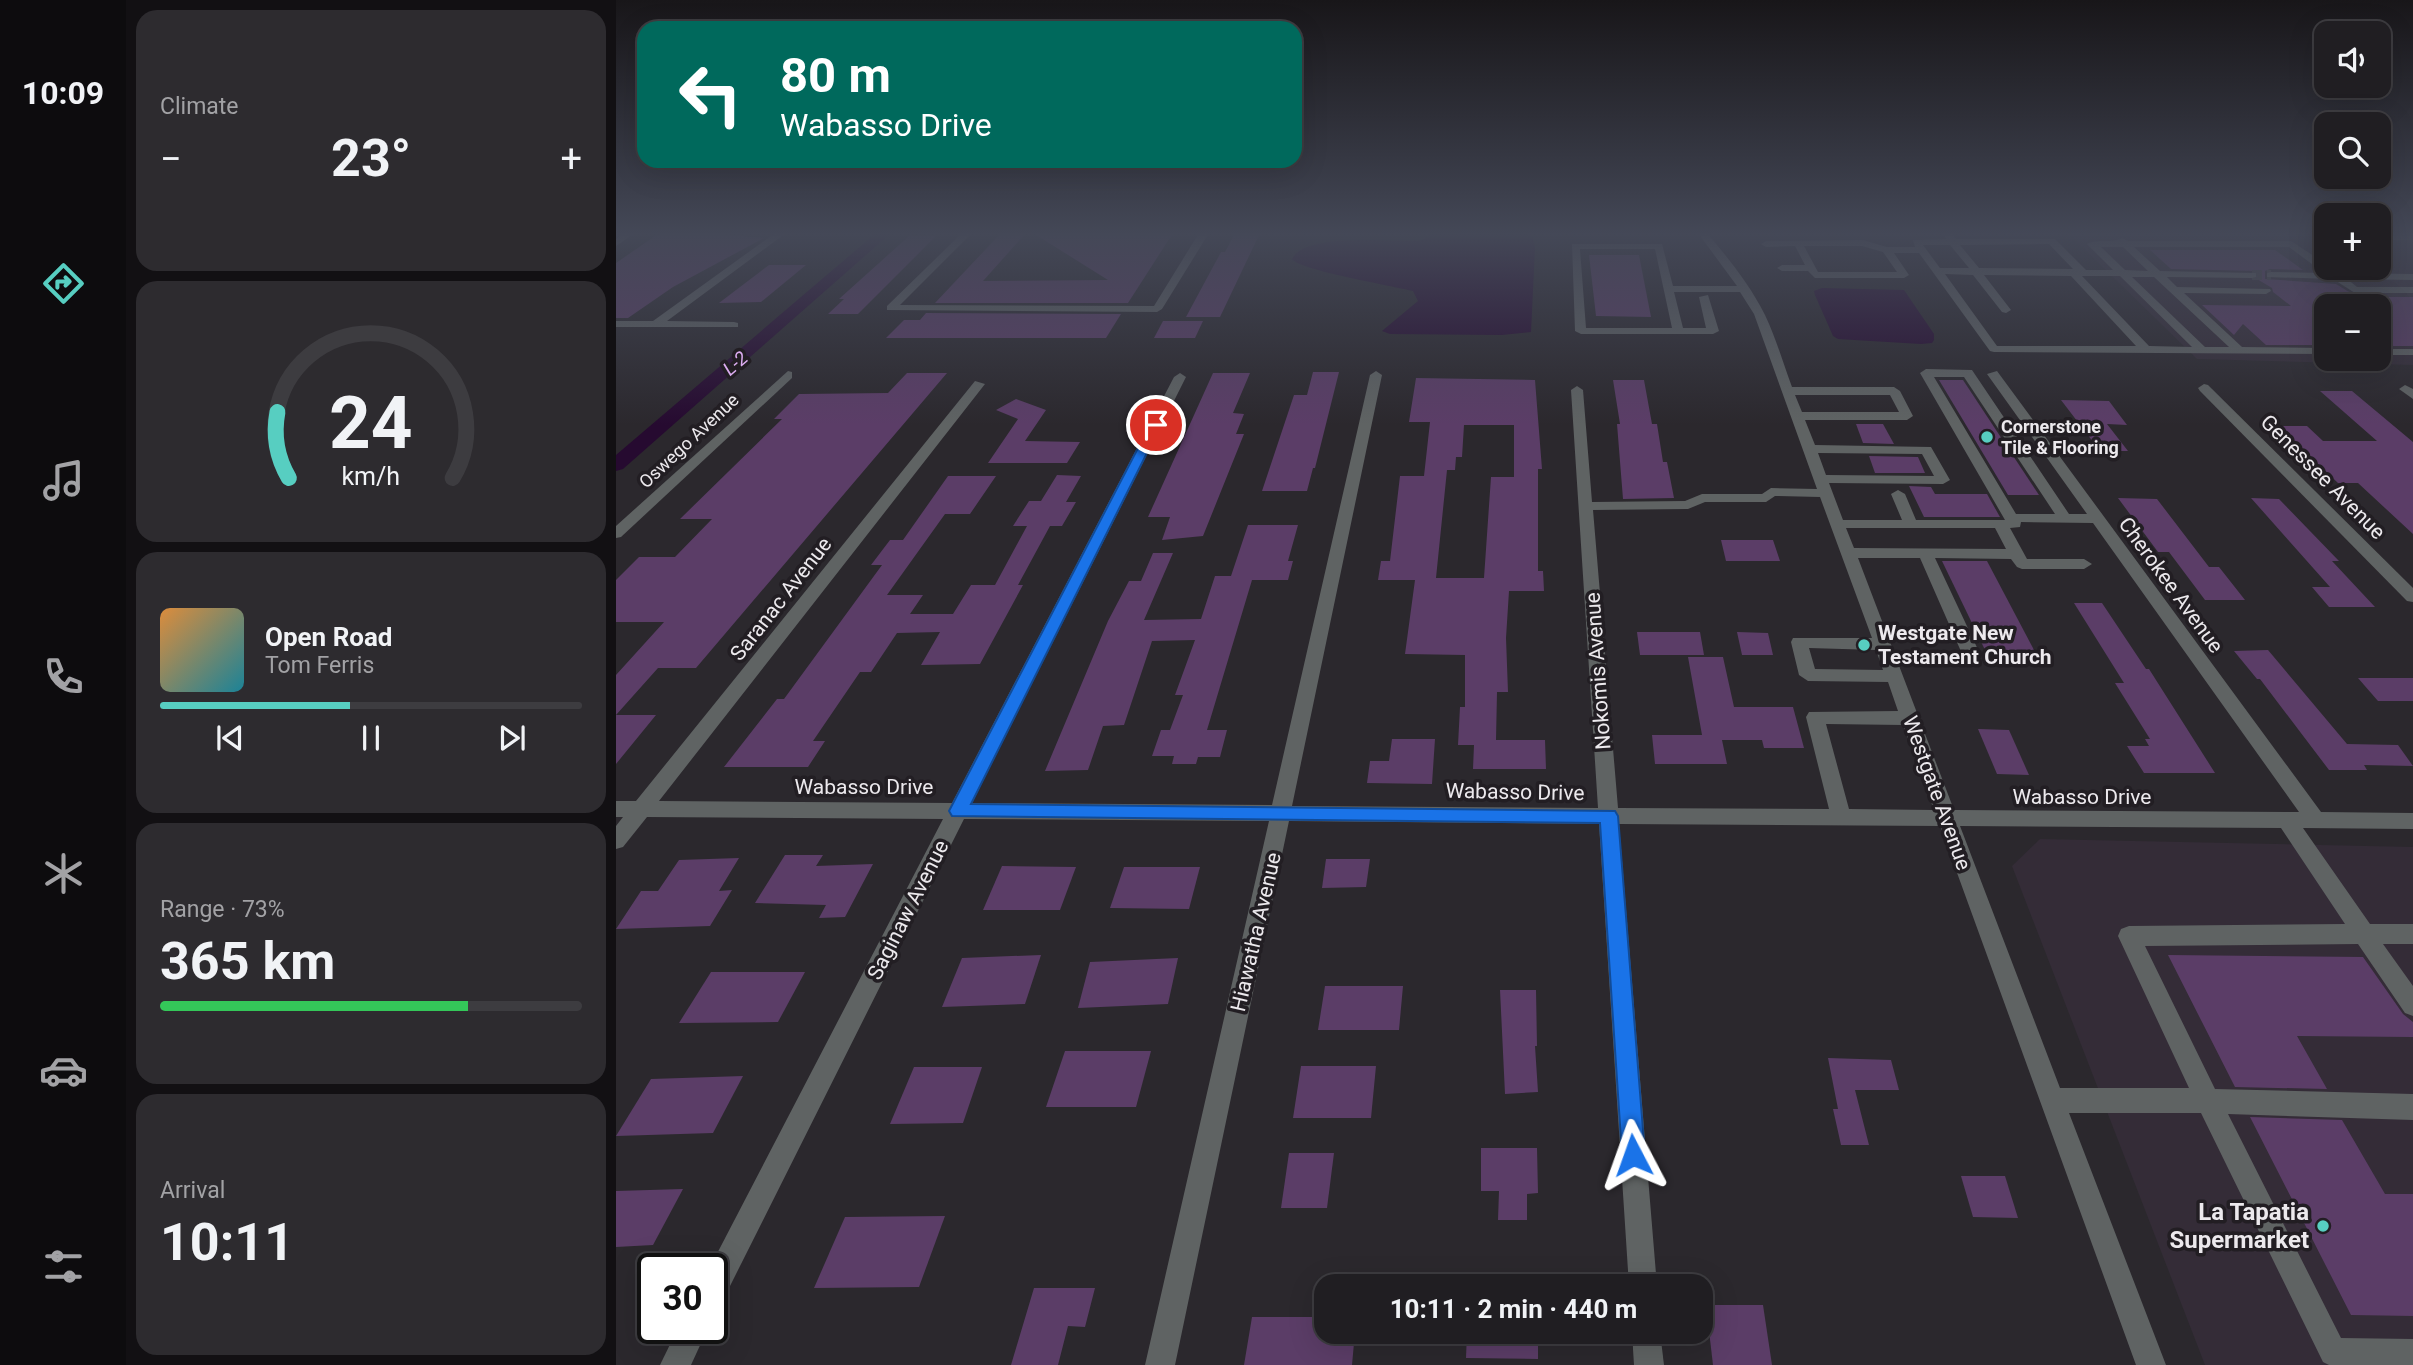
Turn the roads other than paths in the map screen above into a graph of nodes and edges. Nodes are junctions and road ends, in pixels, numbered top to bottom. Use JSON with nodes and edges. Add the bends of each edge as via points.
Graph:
{"nodes":[{"id":1,"x":694,"y":297,"type":"edge"},
{"id":2,"x":903,"y":297,"type":"edge"},
{"id":3,"x":1165,"y":297,"type":"edge"},
{"id":4,"x":1579,"y":297,"type":"edge"},
{"id":5,"x":1670,"y":297,"type":"edge"},
{"id":6,"x":1704,"y":297,"type":"dead end"},
{"id":7,"x":1749,"y":297,"type":"edge"},
{"id":8,"x":1956,"y":297,"type":"edge"},
{"id":9,"x":1996,"y":297,"type":"edge"},
{"id":10,"x":2099,"y":297,"type":"edge"},
{"id":11,"x":2147,"y":297,"type":"edge"},
{"id":12,"x":2182,"y":297,"type":"edge"},
{"id":13,"x":2006,"y":310,"type":"dead end"},
{"id":14,"x":616,"y":324,"type":"edge"},
{"id":15,"x":656,"y":324,"type":"junction"},
{"id":16,"x":734,"y":325,"type":"dead end"},
{"id":17,"x":1678,"y":331,"type":"junction"},
{"id":18,"x":2146,"y":350,"type":"junction"},
{"id":19,"x":2202,"y":350,"type":"junction"},
{"id":20,"x":2240,"y":351,"type":"junction"},
{"id":21,"x":2314,"y":351,"type":"edge"},
{"id":22,"x":2391,"y":352,"type":"edge"},
{"id":23,"x":2413,"y":352,"type":"edge"},
{"id":24,"x":1993,"y":374,"type":"dead end"},
{"id":25,"x":788,"y":375,"type":"dead end"},
{"id":26,"x":1376,"y":375,"type":"dead end"},
{"id":27,"x":1180,"y":377,"type":"dead end"},
{"id":28,"x":979,"y":384,"type":"dead end"},
{"id":29,"x":2204,"y":388,"type":"dead end"},
{"id":30,"x":1577,"y":390,"type":"dead end"},
{"id":31,"x":1788,"y":391,"type":"junction"},
{"id":32,"x":1797,"y":416,"type":"junction"},
{"id":33,"x":1809,"y":449,"type":"junction"},
{"id":34,"x":1823,"y":486,"type":"junction"},
{"id":35,"x":1898,"y":494,"type":"dead end"},
{"id":36,"x":1586,"y":506,"type":"junction"},
{"id":37,"x":2065,"y":518,"type":"junction"},
{"id":38,"x":2098,"y":519,"type":"junction"},
{"id":39,"x":2006,"y":521,"type":"junction"},
{"id":40,"x":1837,"y":524,"type":"junction"},
{"id":41,"x":1911,"y":524,"type":"junction"},
{"id":42,"x":616,"y":534,"type":"edge"},
{"id":43,"x":1848,"y":553,"type":"junction"},
{"id":44,"x":1925,"y":553,"type":"junction"},
{"id":45,"x":2017,"y":554,"type":"junction"},
{"id":46,"x":2084,"y":564,"type":"dead end"},
{"id":47,"x":2413,"y":597,"type":"edge"},
{"id":48,"x":1881,"y":643,"type":"junction"},
{"id":49,"x":1972,"y":656,"type":"dead end"},
{"id":50,"x":1894,"y":676,"type":"junction"},
{"id":51,"x":1909,"y":718,"type":"junction"},
{"id":52,"x":616,"y":808,"type":"edge"},
{"id":53,"x":642,"y":809,"type":"junction"},
{"id":54,"x":958,"y":811,"type":"junction"},
{"id":55,"x":1282,"y":813,"type":"junction"},
{"id":56,"x":1609,"y":816,"type":"junction"},
{"id":57,"x":1841,"y":818,"type":"junction"},
{"id":58,"x":1946,"y":818,"type":"junction"},
{"id":59,"x":2287,"y":821,"type":"junction"},
{"id":60,"x":2316,"y":821,"type":"junction"},
{"id":61,"x":2413,"y":821,"type":"edge"},
{"id":62,"x":616,"y":841,"type":"edge"},
{"id":63,"x":2364,"y":934,"type":"junction"},
{"id":64,"x":2413,"y":934,"type":"edge"},
{"id":65,"x":2413,"y":1005,"type":"edge"},
{"id":66,"x":2051,"y":1100,"type":"junction"},
{"id":67,"x":2208,"y":1101,"type":"junction"},
{"id":68,"x":2413,"y":1107,"type":"edge"},
{"id":69,"x":728,"y":1262,"type":"edge"},
{"id":70,"x":1642,"y":1274,"type":"edge"},
{"id":71,"x":686,"y":1344,"type":"edge"},
{"id":72,"x":1647,"y":1344,"type":"edge"},
{"id":73,"x":2413,"y":1354,"type":"edge"},
{"id":74,"x":675,"y":1365,"type":"edge"},
{"id":75,"x":1160,"y":1365,"type":"edge"},
{"id":76,"x":1649,"y":1365,"type":"edge"},
{"id":77,"x":2151,"y":1365,"type":"edge"}],
"edges":[{"from":1,"to":15,"type":"street"},
{"from":2,"to":3,"type":"street","via":[[891,309],[1157,309]]},
{"from":4,"to":17,"type":"street","via":[[1581,331]]},
{"from":5,"to":17,"type":"street"},
{"from":6,"to":17,"type":"street","via":[[1713,331]]},
{"from":7,"to":31,"type":"street","name":"Westgate Avenue"},
{"from":8,"to":18,"type":"street","via":[[1994,349]]},
{"from":9,"to":13,"type":"street"},
{"from":10,"to":18,"type":"street"},
{"from":11,"to":19,"type":"street"},
{"from":12,"to":20,"type":"street"},
{"from":14,"to":15,"type":"street"},
{"from":15,"to":16,"type":"street"},
{"from":18,"to":19,"type":"street"},
{"from":19,"to":20,"type":"street"},
{"from":20,"to":21,"type":"street"},
{"from":22,"to":23,"type":"street"},
{"from":24,"to":38,"type":"street","name":"Cherokee Avenue"},
{"from":25,"to":42,"type":"street","name":"Oswego Avenue"},
{"from":26,"to":55,"type":"street","name":"Hiawatha Avenue"},
{"from":27,"to":54,"type":"street","name":"Saginaw Avenue"},
{"from":28,"to":53,"type":"street","name":"Saranac Avenue"},
{"from":29,"to":47,"type":"street","name":"Genessee Avenue"},
{"from":30,"to":36,"type":"street","name":"Nokomis Avenue"},
{"from":31,"to":32,"type":"street","name":"Westgate Avenue"},
{"from":31,"to":32,"type":"street","via":[[1894,391],[1907,416]]},
{"from":32,"to":33,"type":"street","name":"Westgate Avenue"},
{"from":33,"to":34,"type":"street","name":"Westgate Avenue"},
{"from":33,"to":34,"type":"street","via":[[1926,450],[1943,480]]},
{"from":34,"to":36,"type":"street","via":[[1771,492],[1766,498],[1702,498],[1688,505]]},
{"from":34,"to":40,"type":"street","name":"Westgate Avenue"},
{"from":35,"to":41,"type":"street"},
{"from":36,"to":56,"type":"street","name":"Nokomis Avenue"},
{"from":37,"to":38,"type":"street"},
{"from":37,"to":39,"type":"street"},
{"from":37,"to":39,"type":"street","via":[[1968,373],[1926,373]]},
{"from":38,"to":60,"type":"street","name":"Cherokee Avenue"},
{"from":39,"to":41,"type":"street"},
{"from":39,"to":45,"type":"street"},
{"from":40,"to":41,"type":"street"},
{"from":40,"to":43,"type":"street","name":"Westgate Avenue"},
{"from":43,"to":44,"type":"street"},
{"from":43,"to":48,"type":"street","name":"Westgate Avenue"},
{"from":44,"to":45,"type":"street"},
{"from":44,"to":49,"type":"street"},
{"from":45,"to":46,"type":"street","via":[[2022,564]]},
{"from":48,"to":50,"type":"street","name":"Westgate Avenue"},
{"from":48,"to":50,"type":"street","via":[[1799,642],[1808,675]]},
{"from":50,"to":51,"type":"street","name":"Westgate Avenue"},
{"from":51,"to":57,"type":"street","via":[[1815,717]]},
{"from":51,"to":58,"type":"street","name":"Westgate Avenue"},
{"from":52,"to":53,"type":"street","name":"Wabasso Drive"},
{"from":53,"to":54,"type":"street","name":"Wabasso Drive"},
{"from":53,"to":62,"type":"street","name":"Saranac Avenue"},
{"from":54,"to":55,"type":"street","name":"Wabasso Drive"},
{"from":54,"to":69,"type":"street","name":"Saginaw Avenue"},
{"from":55,"to":56,"type":"street","name":"Wabasso Drive"},
{"from":55,"to":75,"type":"street","name":"Hiawatha Avenue"},
{"from":56,"to":57,"type":"street","name":"Wabasso Drive"},
{"from":56,"to":70,"type":"street","name":"Nokomis Avenue"},
{"from":57,"to":58,"type":"street","name":"Wabasso Drive"},
{"from":58,"to":59,"type":"street","name":"Wabasso Drive"},
{"from":58,"to":66,"type":"street","name":"Westgate Avenue"},
{"from":59,"to":60,"type":"street","name":"Wabasso Drive"},
{"from":59,"to":63,"type":"street"},
{"from":60,"to":61,"type":"street","name":"Wabasso Drive"},
{"from":63,"to":64,"type":"street"},
{"from":63,"to":65,"type":"street"},
{"from":63,"to":67,"type":"street","via":[[2129,936]]},
{"from":66,"to":67,"type":"street"},
{"from":66,"to":77,"type":"street","name":"Westgate Avenue"},
{"from":67,"to":68,"type":"street"},
{"from":67,"to":73,"type":"street","via":[[2333,1352]]},
{"from":71,"to":74,"type":"street"},
{"from":72,"to":76,"type":"street"}]}
